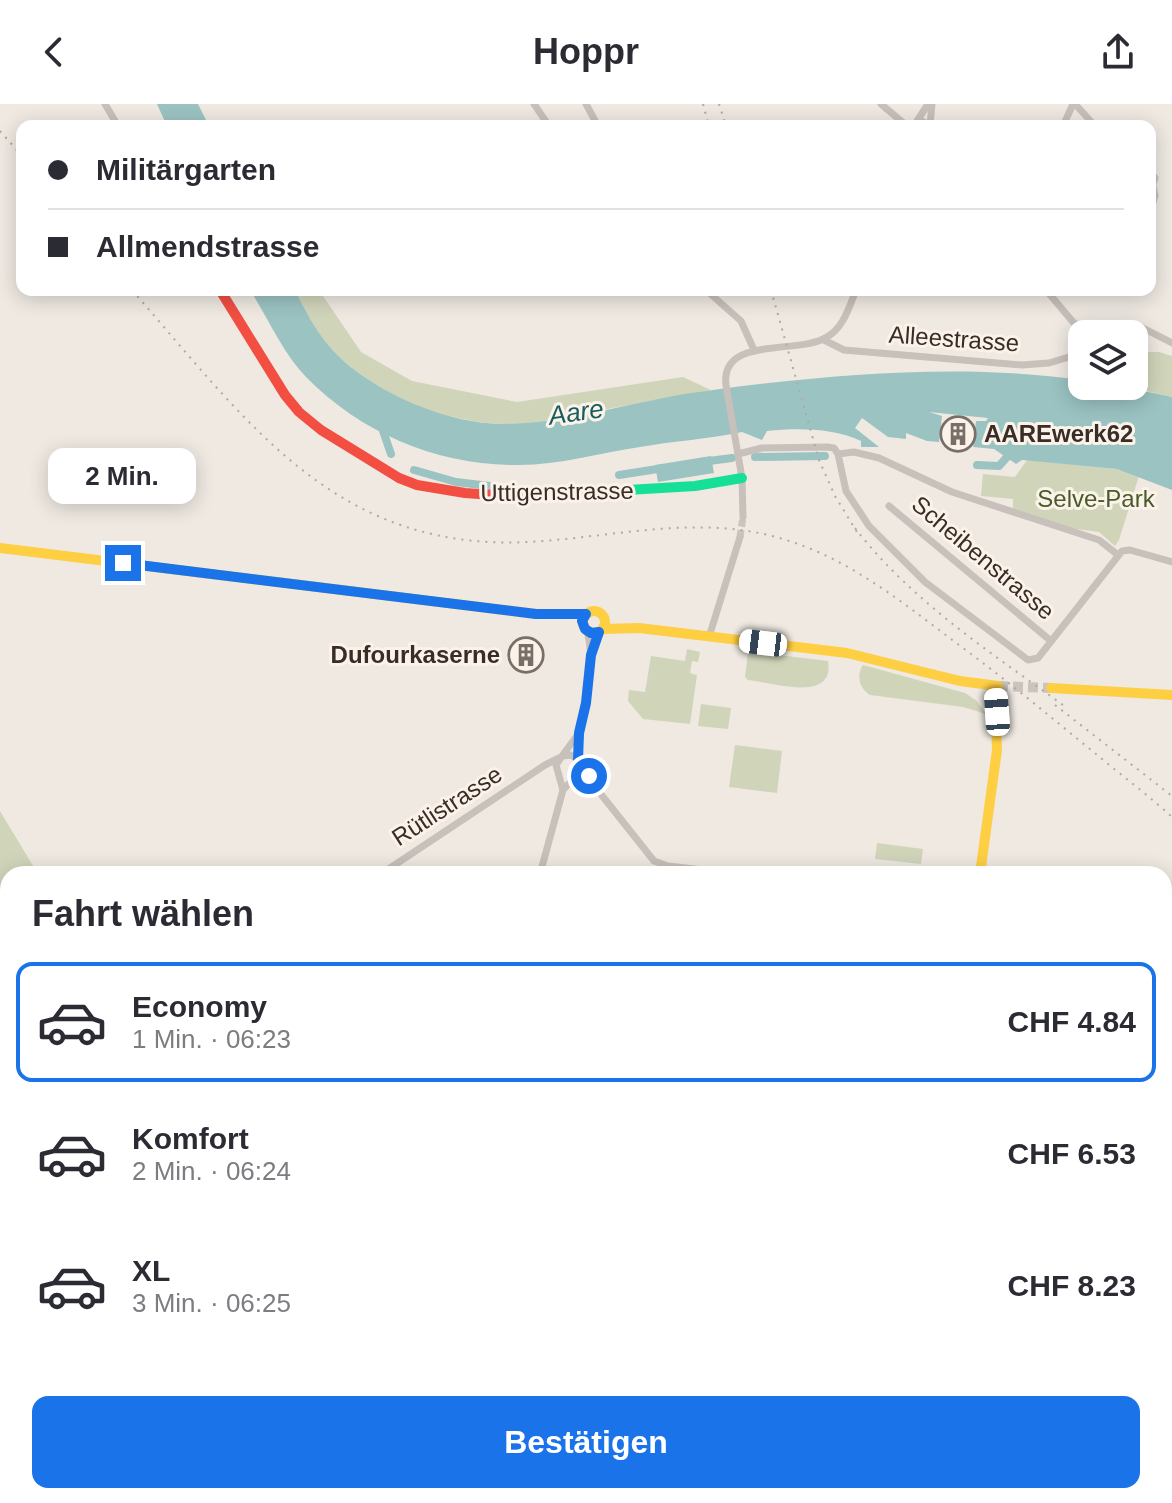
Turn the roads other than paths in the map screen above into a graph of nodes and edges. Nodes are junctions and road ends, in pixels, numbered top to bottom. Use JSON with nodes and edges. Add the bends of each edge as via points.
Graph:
{"nodes":[{"id":1,"x":881,"y":104,"type":"edge"},
{"id":2,"x":930,"y":104,"type":"edge"},
{"id":3,"x":1074,"y":104,"type":"edge"},
{"id":4,"x":905,"y":120,"type":"edge"},
{"id":5,"x":915,"y":120,"type":"edge"},
{"id":6,"x":1089,"y":120,"type":"edge"},
{"id":7,"x":224,"y":296,"type":"edge"},
{"id":8,"x":713,"y":296,"type":"edge"},
{"id":9,"x":853,"y":296,"type":"edge"},
{"id":10,"x":1051,"y":296,"type":"edge"},
{"id":11,"x":1071,"y":320,"type":"edge"},
{"id":12,"x":1148,"y":331,"type":"edge"},
{"id":13,"x":824,"y":340,"type":"junction"},
{"id":14,"x":1170,"y":342,"type":"edge"},
{"id":15,"x":754,"y":350,"type":"junction"},
{"id":16,"x":1068,"y":357,"type":"edge"},
{"id":17,"x":838,"y":454,"type":"junction"},
{"id":18,"x":739,"y":458,"type":"junction"},
{"id":19,"x":742,"y":478,"type":"junction"},
{"id":20,"x":889,"y":506,"type":"dead end"},
{"id":21,"x":743,"y":517,"type":"tunnel mouth"},
{"id":22,"x":740,"y":537,"type":"tunnel mouth"},
{"id":23,"x":0,"y":548,"type":"edge"},
{"id":24,"x":1118,"y":555,"type":"junction"},
{"id":25,"x":1172,"y":562,"type":"edge"},
{"id":26,"x":586,"y":614,"type":"junction"},
{"id":27,"x":553,"y":616,"type":"junction"},
{"id":28,"x":603,"y":616,"type":"junction"},
{"id":29,"x":639,"y":628,"type":"junction"},
{"id":30,"x":585,"y":629,"type":"junction"},
{"id":31,"x":601,"y":631,"type":"junction"},
{"id":32,"x":709,"y":637,"type":"junction"},
{"id":33,"x":1051,"y":641,"type":"junction"},
{"id":34,"x":591,"y":655,"type":"junction"},
{"id":35,"x":1051,"y":688,"type":"tunnel mouth"},
{"id":36,"x":1172,"y":695,"type":"edge"},
{"id":37,"x":579,"y":733,"type":"junction"},
{"id":38,"x":560,"y":757,"type":"junction"},
{"id":39,"x":579,"y":762,"type":"junction"},
{"id":40,"x":535,"y":772,"type":"junction"},
{"id":41,"x":558,"y":775,"type":"junction"},
{"id":42,"x":574,"y":778,"type":"junction"},
{"id":43,"x":592,"y":783,"type":"junction"},
{"id":44,"x":563,"y":790,"type":"junction"},
{"id":45,"x":660,"y":864,"type":"joint"},
{"id":46,"x":393,"y":866,"type":"edge"},
{"id":47,"x":542,"y":866,"type":"edge"},
{"id":48,"x":676,"y":866,"type":"edge"},
{"id":49,"x":981,"y":866,"type":"edge"}],
"edges":[{"from":1,"to":4,"type":"street"},
{"from":2,"to":5,"type":"street"},
{"from":3,"to":6,"type":"street"},
{"from":7,"to":19,"type":"main road","name":"Uttigenstrasse","via":[[299,412],[417,485],[536,497]]},
{"from":8,"to":15,"type":"street","via":[[741,321]]},
{"from":9,"to":13,"type":"street","via":[[840,325]]},
{"from":10,"to":11,"type":"street"},
{"from":12,"to":14,"type":"street"},
{"from":13,"to":15,"type":"street"},
{"from":13,"to":16,"type":"street","name":"Alleestrasse","via":[[844,350],[1022,365]]},
{"from":15,"to":18,"type":"street","via":[[728,366],[726,385]]},
{"from":17,"to":18,"type":"street","name":"Scheibenstrasse","via":[[833,448],[762,448]]},
{"from":17,"to":24,"type":"street","name":"Scheibenstrasse","via":[[879,458],[941,488],[1099,540]]},
{"from":17,"to":33,"type":"street","name":"Scheibenstrasse","via":[[843,484],[857,510],[925,582],[1026,660],[1036,659]]},
{"from":18,"to":19,"type":"street"},
{"from":19,"to":21,"type":"street"},
{"from":20,"to":33,"type":"street","name":"Scheibenstrasse"},
{"from":22,"to":32,"type":"street"},
{"from":23,"to":27,"type":"main road"},
{"from":24,"to":25,"type":"street","name":"Scheibenstrasse","via":[[1127,549]]},
{"from":24,"to":33,"type":"street","name":"Scheibenstrasse"},
{"from":26,"to":27,"type":"main road"},
{"from":26,"to":28,"type":"main road","via":[[595,611]]},
{"from":26,"to":30,"type":"main road"},
{"from":27,"to":30,"type":"main road"},
{"from":28,"to":29,"type":"main road"},
{"from":28,"to":31,"type":"main road"},
{"from":29,"to":31,"type":"main road"},
{"from":29,"to":32,"type":"main road"},
{"from":30,"to":31,"type":"main road"},
{"from":30,"to":34,"type":"street"},
{"from":31,"to":34,"type":"street"},
{"from":32,"to":49,"type":"main road","via":[[874,658],[963,683],[996,686],[997,750]]},
{"from":34,"to":37,"type":"street"},
{"from":35,"to":36,"type":"main road"},
{"from":37,"to":38,"type":"street"},
{"from":37,"to":39,"type":"street"},
{"from":38,"to":39,"type":"street","via":[[571,755]]},
{"from":38,"to":40,"type":"street","name":"Rütlistrasse"},
{"from":38,"to":41,"type":"street"},
{"from":39,"to":42,"type":"street"},
{"from":39,"to":43,"type":"street"},
{"from":40,"to":41,"type":"street","name":"Rütlistrasse"},
{"from":40,"to":46,"type":"street","name":"Rütlistrasse"},
{"from":41,"to":42,"type":"street"},
{"from":41,"to":44,"type":"street"},
{"from":42,"to":43,"type":"street"},
{"from":42,"to":44,"type":"street"},
{"from":43,"to":45,"type":"street"},
{"from":44,"to":47,"type":"street"},
{"from":45,"to":48,"type":"street"}]}
